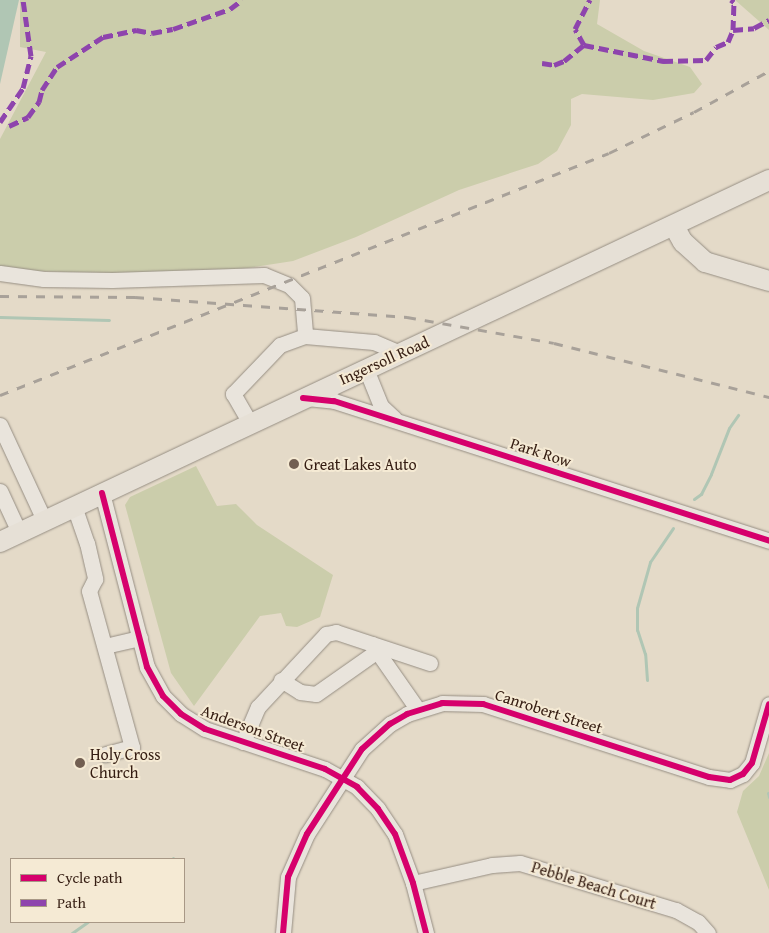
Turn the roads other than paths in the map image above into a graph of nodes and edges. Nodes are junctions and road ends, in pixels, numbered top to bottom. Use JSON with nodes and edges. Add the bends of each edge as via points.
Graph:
{"nodes":[{"id":1,"x":769,"y":180,"type":"edge"},
{"id":2,"x":674,"y":226,"type":"junction"},
{"id":3,"x":0,"y":273,"type":"edge"},
{"id":4,"x":769,"y":281,"type":"edge"},
{"id":5,"x":305,"y":336,"type":"junction"},
{"id":6,"x":400,"y":353,"type":"junction"},
{"id":7,"x":366,"y":369,"type":"junction"},
{"id":8,"x":303,"y":398,"type":"junction"},
{"id":9,"x":398,"y":422,"type":"junction"},
{"id":10,"x":250,"y":423,"type":"junction"},
{"id":11,"x":0,"y":425,"type":"edge"},
{"id":12,"x":0,"y":491,"type":"edge"},
{"id":13,"x":102,"y":492,"type":"junction"},
{"id":14,"x":74,"y":506,"type":"junction"},
{"id":15,"x":44,"y":520,"type":"junction"},
{"id":16,"x":19,"y":532,"type":"junction"},
{"id":17,"x":769,"y":541,"type":"edge"},
{"id":18,"x":0,"y":542,"type":"edge"},
{"id":19,"x":140,"y":638,"type":"junction"},
{"id":20,"x":105,"y":646,"type":"junction"},
{"id":21,"x":375,"y":648,"type":"junction"},
{"id":22,"x":430,"y":663,"type":"dead end"},
{"id":23,"x":281,"y":680,"type":"junction"},
{"id":24,"x":418,"y":710,"type":"junction"},
{"id":25,"x":768,"y":714,"type":"edge"},
{"id":26,"x":243,"y":742,"type":"junction"},
{"id":27,"x":105,"y":754,"type":"dead end"},
{"id":28,"x":343,"y":777,"type":"junction"},
{"id":29,"x":413,"y":883,"type":"junction"},
{"id":30,"x":283,"y":933,"type":"edge"},
{"id":31,"x":426,"y":933,"type":"edge"},
{"id":32,"x":708,"y":933,"type":"edge"}],
"edges":[{"from":1,"to":2,"type":"main road","name":"Ingersoll Road"},
{"from":2,"to":4,"type":"main road","via":[[683,242],[705,262]]},
{"from":2,"to":6,"type":"main road","name":"Ingersoll Road"},
{"from":3,"to":5,"type":"street","via":[[53,279],[270,276],[289,286],[302,298]]},
{"from":5,"to":6,"type":"street","via":[[374,342]]},
{"from":5,"to":10,"type":"street","via":[[272,351],[233,394]]},
{"from":6,"to":7,"type":"main road","name":"Ingersoll Road"},
{"from":7,"to":8,"type":"main road","name":"Ingersoll Road"},
{"from":7,"to":9,"type":"street","name":"Park Row","via":[[381,406]]},
{"from":8,"to":9,"type":"street","name":"Park Row","via":[[334,401]]},
{"from":8,"to":10,"type":"main road","name":"Ingersoll Road"},
{"from":9,"to":17,"type":"street","name":"Park Row"},
{"from":10,"to":13,"type":"main road","name":"Ingersoll Road"},
{"from":11,"to":15,"type":"street"},
{"from":12,"to":16,"type":"street"},
{"from":13,"to":14,"type":"main road","name":"Ingersoll Road"},
{"from":13,"to":19,"type":"street","name":"Anderson Street"},
{"from":14,"to":15,"type":"main road","name":"Ingersoll Road"},
{"from":14,"to":20,"type":"street","via":[[95,579],[89,591]]},
{"from":15,"to":16,"type":"main road","name":"Ingersoll Road"},
{"from":16,"to":18,"type":"main road","name":"Ingersoll Road"},
{"from":19,"to":20,"type":"street"},
{"from":19,"to":26,"type":"street","name":"Anderson Street","via":[[152,679],[174,708],[199,726]]},
{"from":20,"to":27,"type":"street","via":[[132,747]]},
{"from":21,"to":22,"type":"street"},
{"from":21,"to":23,"type":"street","via":[[316,694],[300,692]]},
{"from":21,"to":23,"type":"street","via":[[336,632],[326,634]]},
{"from":21,"to":24,"type":"street"},
{"from":23,"to":26,"type":"street","via":[[254,714]]},
{"from":24,"to":25,"type":"street","name":"Canrobert Street","via":[[456,702],[489,706],[708,777],[730,780],[750,767]]},
{"from":24,"to":28,"type":"street","name":"Canrobert Street","via":[[376,735]]},
{"from":26,"to":28,"type":"street","name":"Anderson Street"},
{"from":28,"to":29,"type":"street","name":"Anderson Street","via":[[372,801],[390,825]]},
{"from":28,"to":30,"type":"street","name":"Canrobert Street","via":[[307,834],[292,866],[284,903]]},
{"from":29,"to":31,"type":"street","name":"Anderson Street"},
{"from":29,"to":32,"type":"street","name":"Pebble Beach Court","via":[[492,865],[526,864],[676,910],[698,922]]}]}
